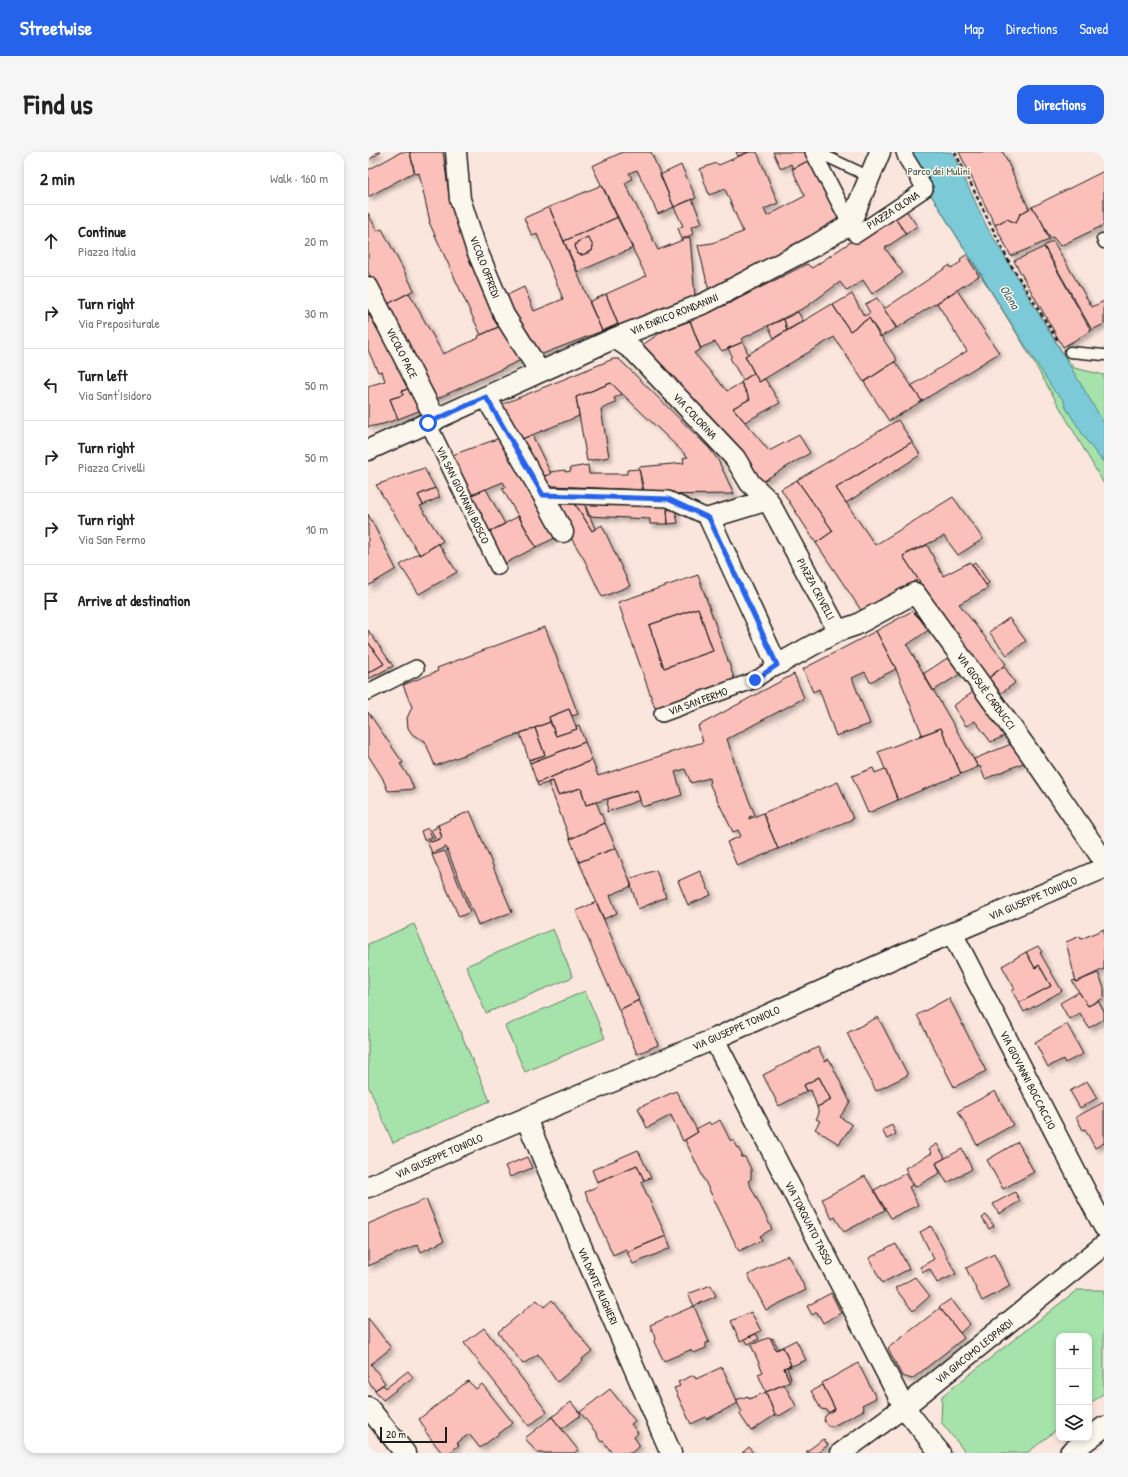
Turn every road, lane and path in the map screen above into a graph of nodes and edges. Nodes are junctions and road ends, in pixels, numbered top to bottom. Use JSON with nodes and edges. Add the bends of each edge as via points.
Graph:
{"nodes":[{"id":1,"x":456,"y":152,"type":"edge"},
{"id":2,"x":813,"y":152,"type":"edge"},
{"id":3,"x":817,"y":152,"type":"edge"},
{"id":4,"x":880,"y":152,"type":"edge"},
{"id":5,"x":904,"y":152,"type":"edge"},
{"id":6,"x":955,"y":152,"type":"edge"},
{"id":7,"x":870,"y":177,"type":"junction"},
{"id":8,"x":850,"y":224,"type":"junction"},
{"id":9,"x":368,"y":287,"type":"edge"},
{"id":10,"x":615,"y":338,"type":"junction"},
{"id":11,"x":1070,"y":352,"type":"joint"},
{"id":12,"x":1104,"y":355,"type":"edge"},
{"id":13,"x":540,"y":372,"type":"junction"},
{"id":14,"x":489,"y":396,"type":"junction"},
{"id":15,"x":432,"y":421,"type":"junction"},
{"id":16,"x":368,"y":450,"type":"edge"},
{"id":17,"x":543,"y":495,"type":"junction"},
{"id":18,"x":768,"y":500,"type":"junction"},
{"id":19,"x":709,"y":518,"type":"junction"},
{"id":20,"x":563,"y":532,"type":"dead end"},
{"id":21,"x":498,"y":567,"type":"dead end"},
{"id":22,"x":838,"y":631,"type":"junction"},
{"id":23,"x":777,"y":665,"type":"junction"},
{"id":24,"x":416,"y":668,"type":"dead end"},
{"id":25,"x":368,"y":692,"type":"edge"},
{"id":26,"x":662,"y":714,"type":"dead end"},
{"id":27,"x":1104,"y":861,"type":"edge"},
{"id":28,"x":1104,"y":868,"type":"edge"},
{"id":29,"x":952,"y":933,"type":"junction"},
{"id":30,"x":714,"y":1039,"type":"junction"},
{"id":31,"x":526,"y":1119,"type":"junction"},
{"id":32,"x":368,"y":1187,"type":"edge"},
{"id":33,"x":1104,"y":1227,"type":"edge"},
{"id":34,"x":1104,"y":1245,"type":"edge"},
{"id":35,"x":368,"y":1407,"type":"edge"},
{"id":36,"x":904,"y":1407,"type":"junction"},
{"id":37,"x":1104,"y":1427,"type":"edge"},
{"id":38,"x":405,"y":1453,"type":"edge"},
{"id":39,"x":671,"y":1453,"type":"edge"},
{"id":40,"x":841,"y":1453,"type":"edge"},
{"id":41,"x":940,"y":1453,"type":"edge"},
{"id":42,"x":1070,"y":1453,"type":"edge"}],
"edges":[{"from":1,"to":13,"type":"street","name":"VICOLO OFFREDI","via":[[460,199],[476,248],[504,315]]},
{"from":2,"to":8,"type":"street","name":"PIAZZA OLONA"},
{"from":3,"to":7,"type":"lane"},
{"from":4,"to":7,"type":"street","name":"PIAZZA OLONA"},
{"from":5,"to":8,"type":"street","name":"PIAZZA OLONA","via":[[925,189],[856,235]]},
{"from":6,"to":11,"type":"path","via":[[1008,260],[1063,349]]},
{"from":7,"to":8,"type":"street","name":"PIAZZA OLONA"},
{"from":8,"to":10,"type":"street","name":"VIA ENRICO RONDANINI","via":[[814,246],[705,303]]},
{"from":9,"to":15,"type":"street","name":"VICOLO PACE"},
{"from":10,"to":13,"type":"street","name":"VIA ENRICO RONDANINI"},
{"from":10,"to":18,"type":"street","name":"VIA COLORINA","via":[[634,351],[735,458],[750,483]]},
{"from":11,"to":12,"type":"lane"},
{"from":13,"to":14,"type":"street","name":"VIA ENRICO RONDANINI"},
{"from":14,"to":15,"type":"street","name":"VIA ENRICO RONDANINI"},
{"from":14,"to":17,"type":"street"},
{"from":15,"to":16,"type":"street","name":"VIA ENRICO RONDANINI"},
{"from":15,"to":21,"type":"street","name":"VIA SAN GIOVANNI BOSCO"},
{"from":17,"to":19,"type":"street","via":[[668,499]]},
{"from":17,"to":20,"type":"street"},
{"from":18,"to":19,"type":"street"},
{"from":18,"to":22,"type":"street","name":"PIAZZA CRIVELLI"},
{"from":19,"to":23,"type":"street"},
{"from":22,"to":23,"type":"street","name":"PIAZZA CRIVELLI"},
{"from":22,"to":27,"type":"street","name":"VIA GIOSUÈ CARDUCCI","via":[[856,625],[915,594]]},
{"from":23,"to":26,"type":"street","name":"VIA SAN FERMO","via":[[755,680]]},
{"from":24,"to":25,"type":"street"},
{"from":28,"to":29,"type":"street","name":"VIA GIUSEPPE TONIOLO"},
{"from":29,"to":30,"type":"street","name":"VIA GIUSEPPE TONIOLO"},
{"from":29,"to":33,"type":"street","name":"VIA GIOVANNI BOCCACCIO"},
{"from":30,"to":31,"type":"street","name":"VIA GIUSEPPE TONIOLO"},
{"from":30,"to":36,"type":"street","name":"VIA TORQUATO TASSO"},
{"from":31,"to":32,"type":"street","name":"VIA GIUSEPPE TONIOLO"},
{"from":31,"to":39,"type":"street","name":"VIA DANTE ALIGHIERI"},
{"from":34,"to":36,"type":"street","name":"VIA GIACOMO LEOPARDI"},
{"from":35,"to":38,"type":"street"},
{"from":36,"to":40,"type":"street","name":"VIA GIACOMO LEOPARDI"},
{"from":36,"to":41,"type":"street","name":"VIA TORQUATO TASSO"},
{"from":37,"to":42,"type":"street"}]}
